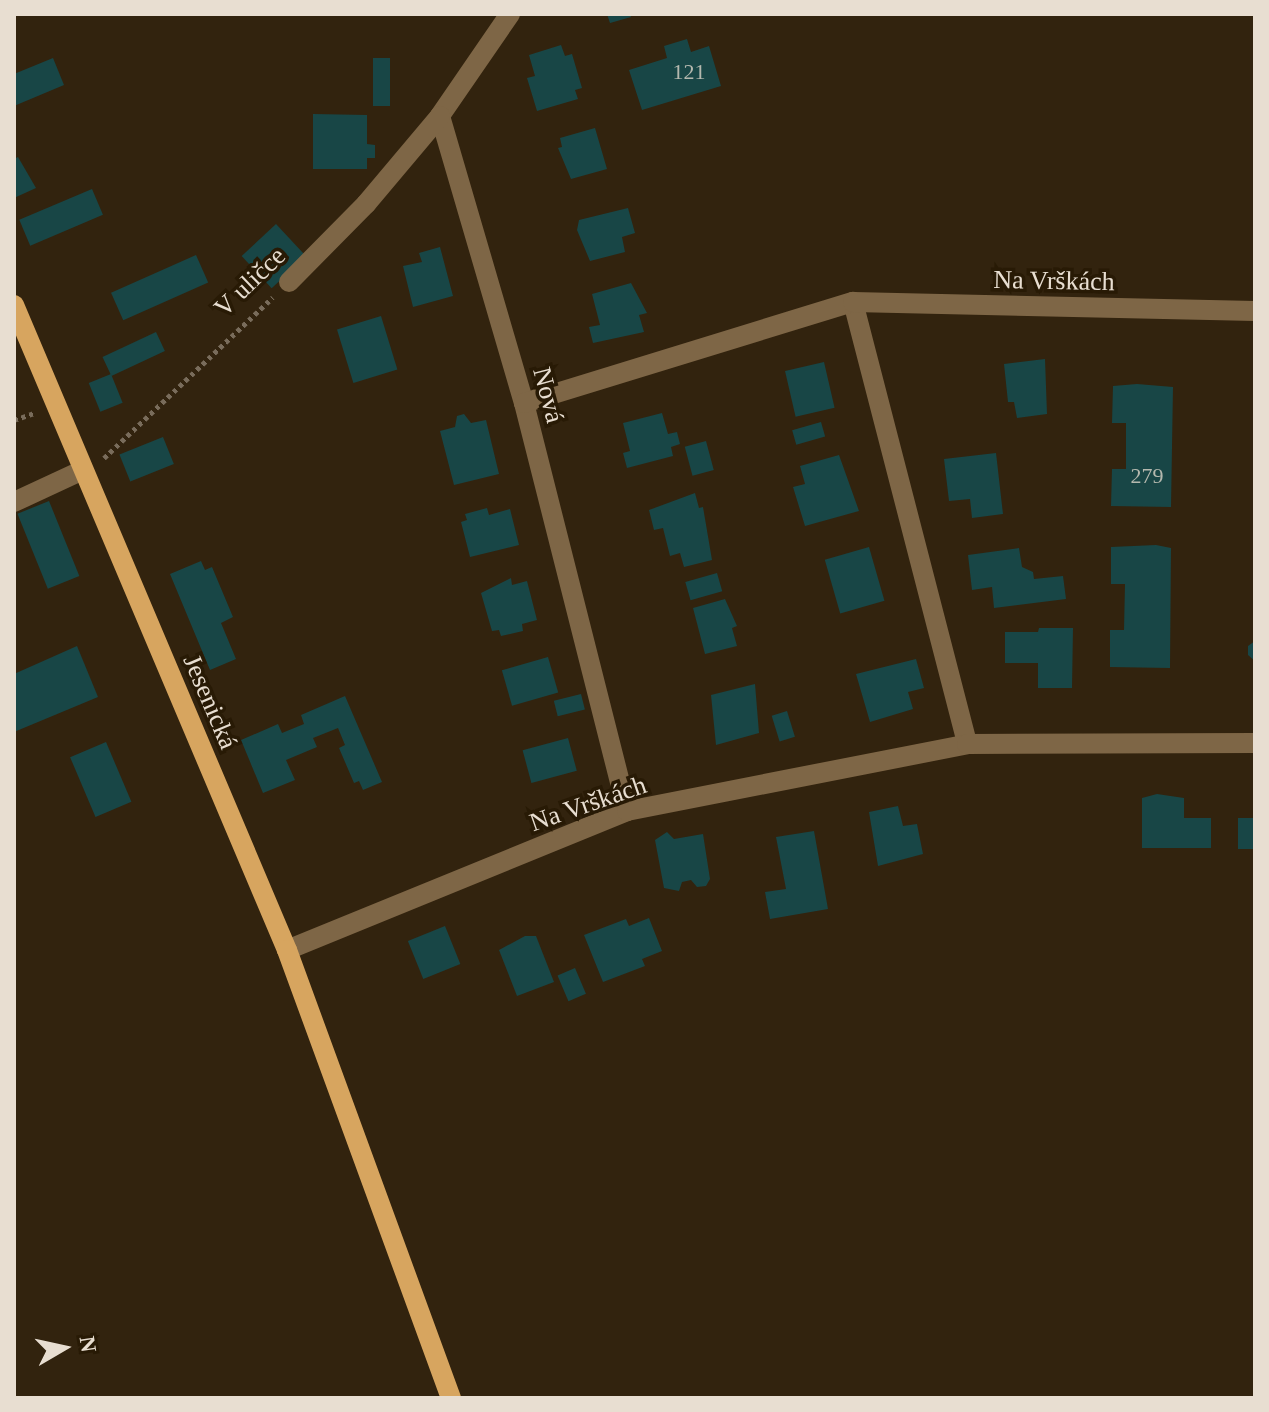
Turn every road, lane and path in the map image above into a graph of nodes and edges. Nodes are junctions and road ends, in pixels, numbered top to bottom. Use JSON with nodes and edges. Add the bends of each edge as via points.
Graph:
{"nodes":[{"id":1,"x":510,"y":14,"type":"edge"},
{"id":2,"x":440,"y":116,"type":"junction"},
{"id":3,"x":289,"y":282,"type":"joint"},
{"id":4,"x":853,"y":302,"type":"junction"},
{"id":5,"x":14,"y":305,"type":"edge"},
{"id":6,"x":1255,"y":311,"type":"edge"},
{"id":7,"x":524,"y":403,"type":"junction"},
{"id":8,"x":38,"y":411,"type":"dead end"},
{"id":9,"x":14,"y":420,"type":"edge"},
{"id":10,"x":83,"y":470,"type":"junction"},
{"id":11,"x":14,"y":502,"type":"edge"},
{"id":12,"x":1255,"y":743,"type":"edge"},
{"id":13,"x":967,"y":744,"type":"junction"},
{"id":14,"x":627,"y":811,"type":"junction"},
{"id":15,"x":287,"y":950,"type":"junction"},
{"id":16,"x":451,"y":1398,"type":"edge"}],
"edges":[{"from":1,"to":2,"type":"street"},
{"from":2,"to":3,"type":"street","name":"V uličce","via":[[366,204]]},
{"from":2,"to":7,"type":"street","name":"Nová"},
{"from":3,"to":10,"type":"path","name":"V uličce","via":[[100,462]]},
{"from":4,"to":6,"type":"street","name":"Na Vrškách"},
{"from":4,"to":7,"type":"street","name":"Na Vrškách"},
{"from":4,"to":13,"type":"street"},
{"from":5,"to":10,"type":"main road","name":"Jesenická"},
{"from":7,"to":14,"type":"street","name":"Nová"},
{"from":8,"to":9,"type":"path"},
{"from":10,"to":11,"type":"street"},
{"from":10,"to":15,"type":"main road","name":"Jesenická"},
{"from":12,"to":13,"type":"street","name":"Na Vrškách"},
{"from":13,"to":14,"type":"street","name":"Na Vrškách"},
{"from":14,"to":15,"type":"street","name":"Na Vrškách"},
{"from":15,"to":16,"type":"main road","name":"Jesenická"}]}
